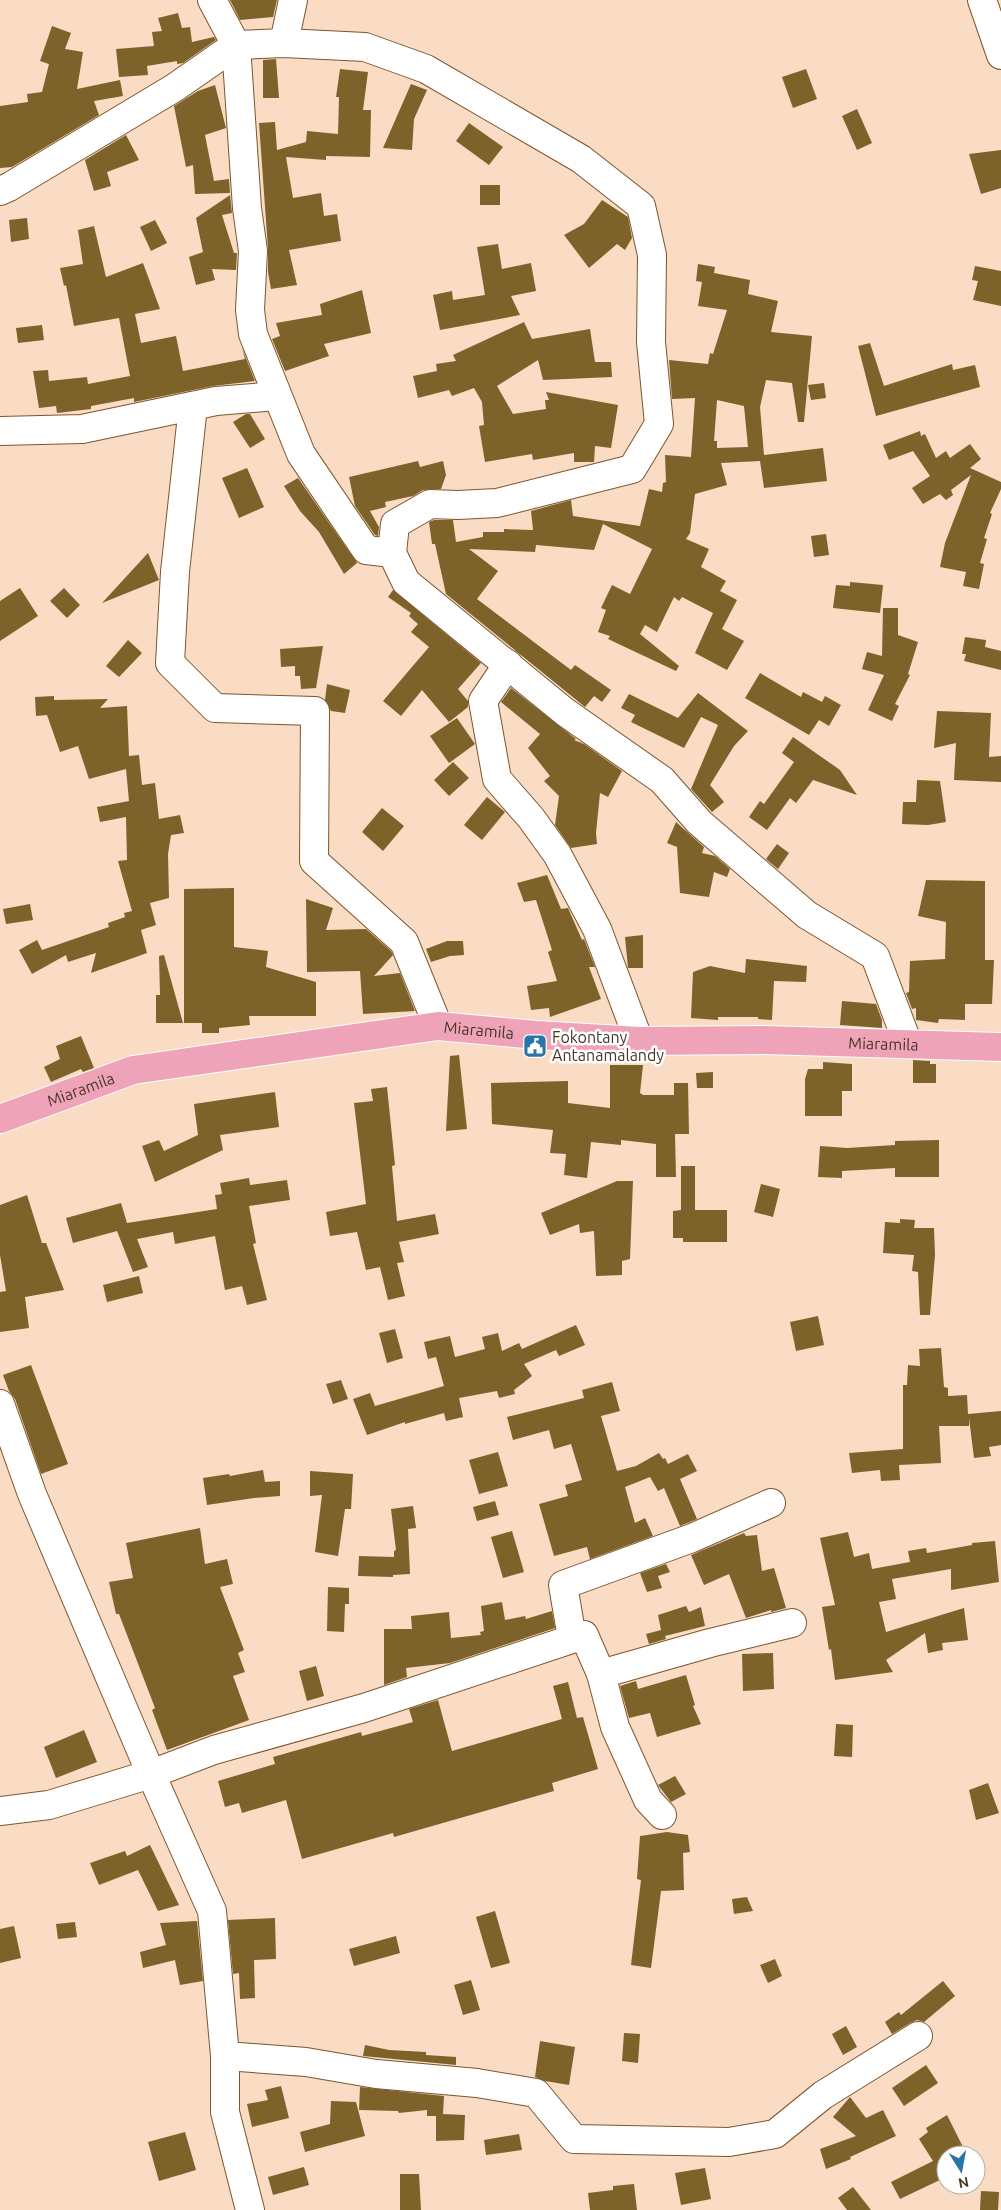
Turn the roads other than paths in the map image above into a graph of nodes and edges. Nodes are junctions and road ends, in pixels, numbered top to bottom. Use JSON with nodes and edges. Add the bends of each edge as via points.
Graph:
{"nodes":[{"id":1,"x":212,"y":0,"type":"edge"},
{"id":2,"x":293,"y":0,"type":"edge"},
{"id":3,"x":982,"y":0,"type":"edge"},
{"id":4,"x":284,"y":43,"type":"junction"},
{"id":5,"x":236,"y":45,"type":"junction"},
{"id":6,"x":1001,"y":55,"type":"edge"},
{"id":7,"x":0,"y":190,"type":"edge"},
{"id":8,"x":277,"y":396,"type":"junction"},
{"id":9,"x":193,"y":406,"type":"junction"},
{"id":10,"x":0,"y":431,"type":"edge"},
{"id":11,"x":392,"y":553,"type":"junction"},
{"id":12,"x":508,"y":664,"type":"junction"},
{"id":13,"x":438,"y":1026,"type":"junction"},
{"id":14,"x":639,"y":1040,"type":"junction"},
{"id":15,"x":908,"y":1044,"type":"junction"},
{"id":16,"x":1001,"y":1047,"type":"edge"},
{"id":17,"x":0,"y":1119,"type":"edge"},
{"id":18,"x":0,"y":1404,"type":"edge"},
{"id":19,"x":771,"y":1503,"type":"dead end"},
{"id":20,"x":792,"y":1623,"type":"dead end"},
{"id":21,"x":572,"y":1638,"type":"junction"},
{"id":22,"x":601,"y":1674,"type":"junction"},
{"id":23,"x":151,"y":1774,"type":"junction"},
{"id":24,"x":0,"y":1811,"type":"edge"},
{"id":25,"x":662,"y":1815,"type":"dead end"},
{"id":26,"x":918,"y":2036,"type":"dead end"},
{"id":27,"x":225,"y":2056,"type":"junction"},
{"id":28,"x":250,"y":2210,"type":"edge"}],
"edges":[{"from":1,"to":5,"type":"street"},
{"from":2,"to":4,"type":"street"},
{"from":3,"to":6,"type":"street"},
{"from":4,"to":5,"type":"street"},
{"from":4,"to":11,"type":"street","via":[[366,46],[426,69],[581,159],[641,206],[652,255],[651,342],[659,424],[632,469],[497,503],[430,504],[396,524]]},
{"from":5,"to":7,"type":"street","via":[[174,88]]},
{"from":5,"to":8,"type":"street","via":[[246,208],[253,251],[250,310],[253,334]]},
{"from":8,"to":9,"type":"street"},
{"from":8,"to":11,"type":"street","via":[[301,454],[366,550]]},
{"from":9,"to":10,"type":"street","via":[[82,429]]},
{"from":9,"to":13,"type":"street","via":[[175,572],[170,663],[215,708],[315,711],[314,861],[404,942]]},
{"from":11,"to":12,"type":"street","via":[[406,582]]},
{"from":12,"to":14,"type":"street","via":[[483,701],[498,779],[557,854],[597,929]]},
{"from":12,"to":15,"type":"street","via":[[565,712],[662,780],[699,822],[807,915],[875,956]]},
{"from":13,"to":14,"type":"main road","name":"Miaramila"},
{"from":13,"to":17,"type":"main road","name":"Miaramila","via":[[133,1070]]},
{"from":14,"to":15,"type":"main road","name":"Miaramila"},
{"from":15,"to":16,"type":"main road","name":"Miaramila"},
{"from":18,"to":23,"type":"street","via":[[32,1494]]},
{"from":19,"to":21,"type":"street","via":[[692,1538],[563,1585]]},
{"from":20,"to":22,"type":"street"},
{"from":21,"to":22,"type":"street","via":[[584,1635]]},
{"from":21,"to":23,"type":"street","via":[[364,1708],[214,1750]]},
{"from":22,"to":25,"type":"street","via":[[616,1727],[648,1800]]},
{"from":23,"to":24,"type":"street","via":[[50,1805]]},
{"from":23,"to":27,"type":"street","via":[[212,1910]]},
{"from":26,"to":27,"type":"street","via":[[824,2095],[775,2134],[729,2142],[574,2139],[536,2093],[477,2083],[376,2074],[306,2062]]},
{"from":27,"to":28,"type":"street","via":[[225,2112]]}]}
